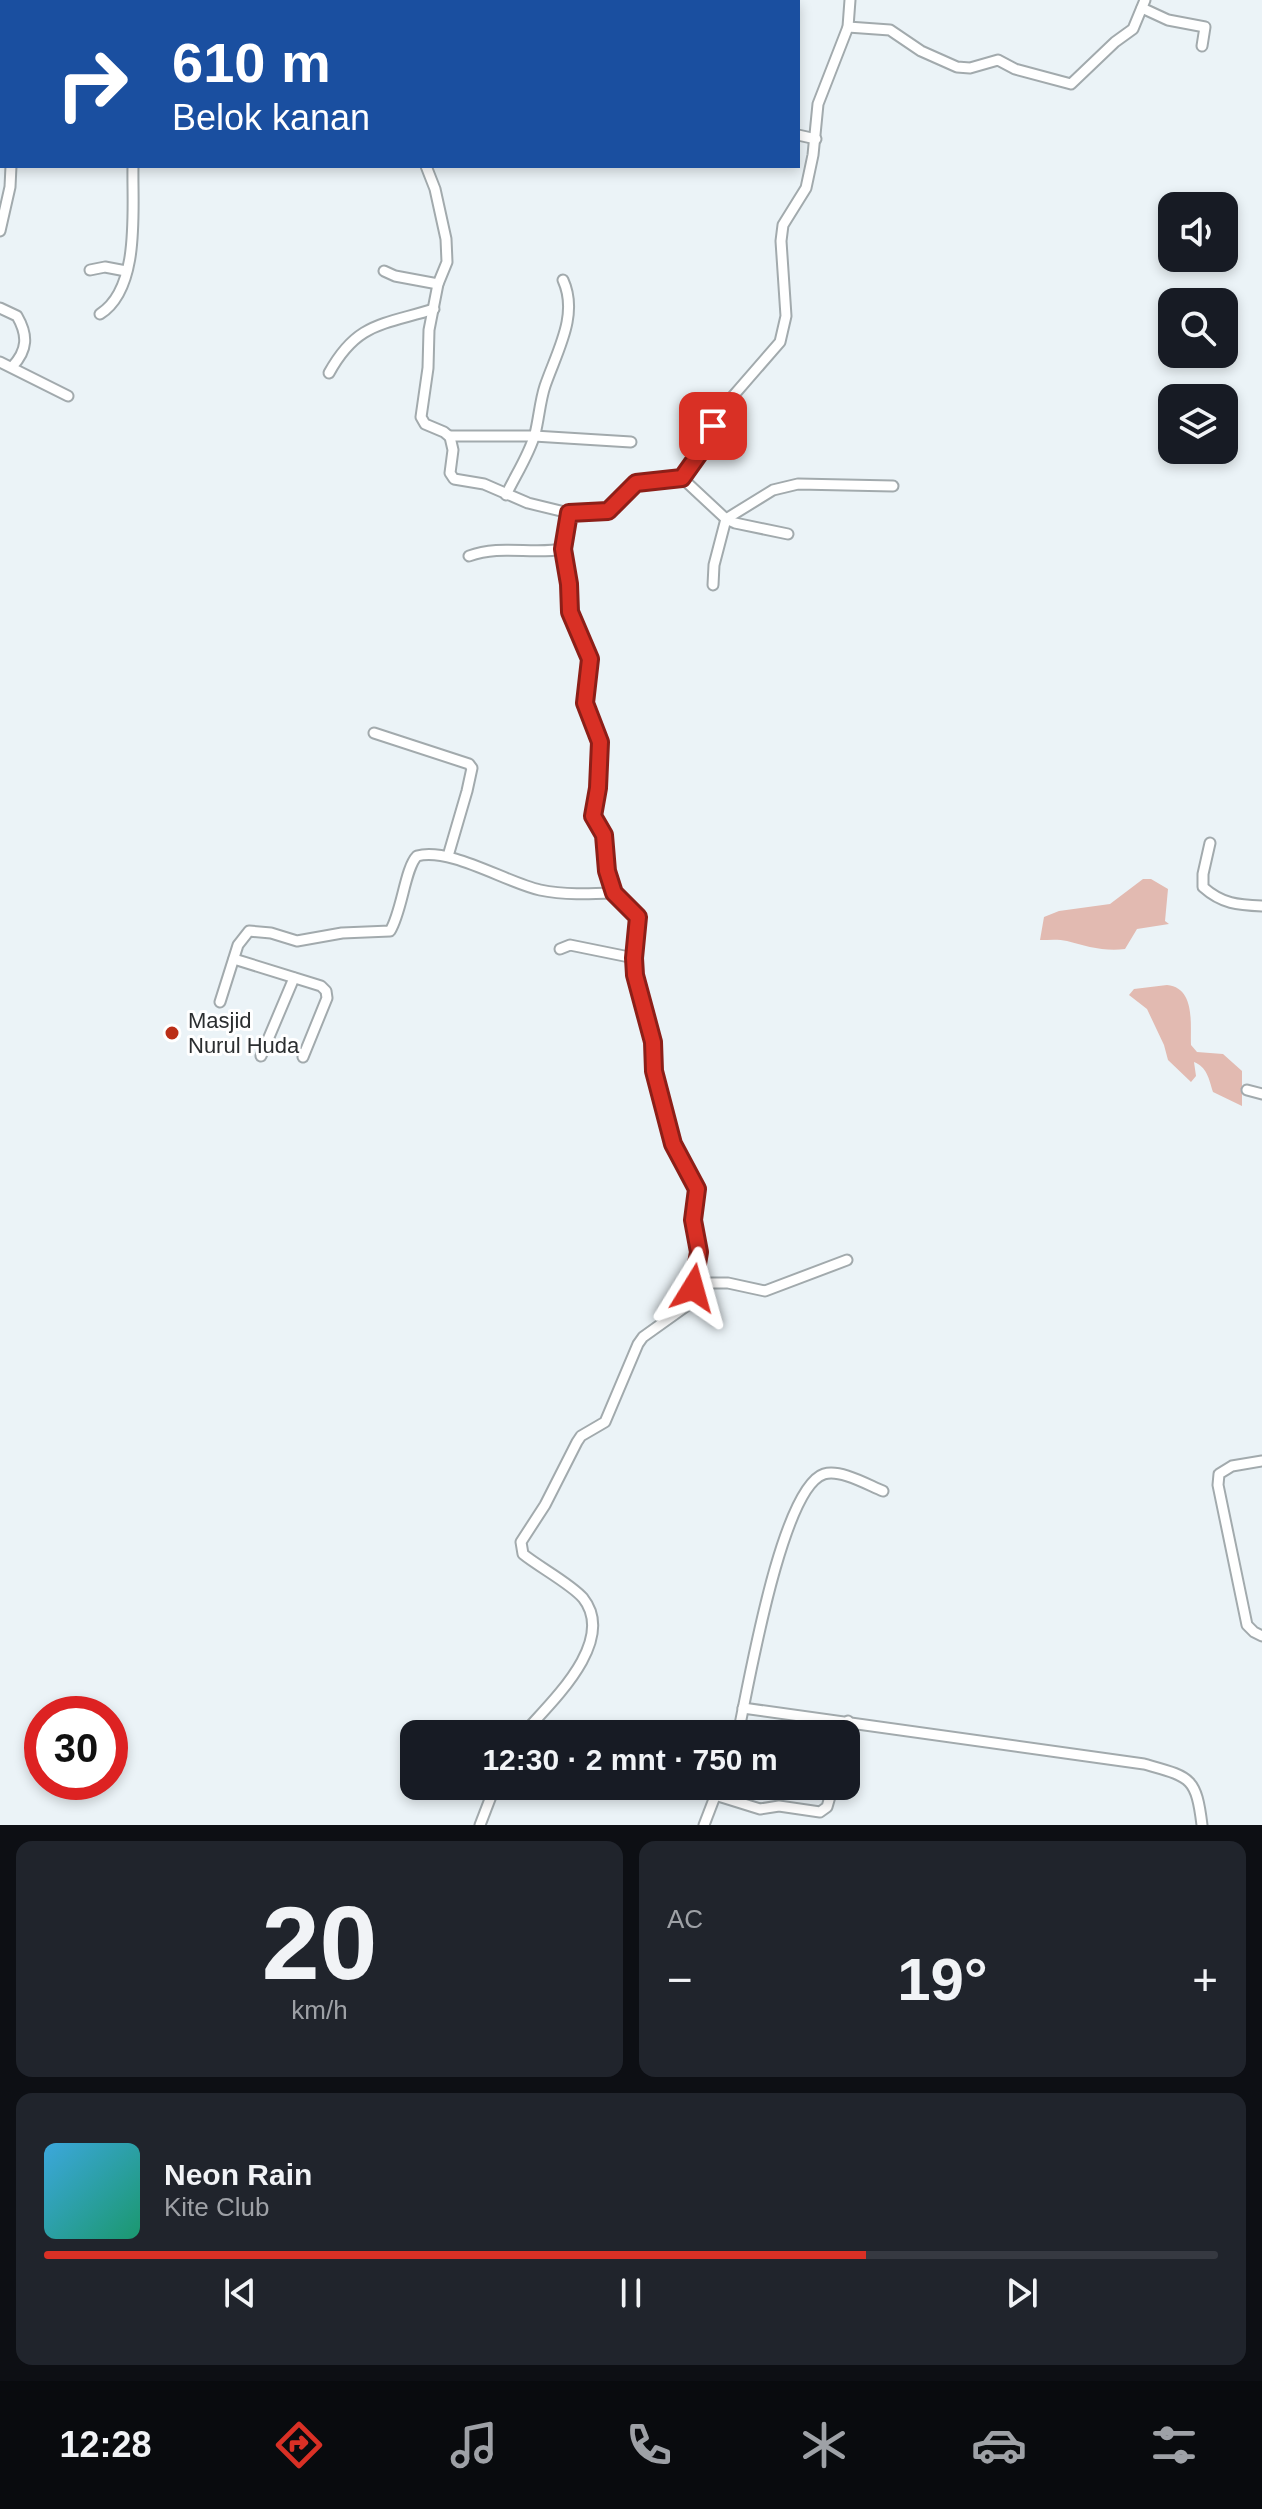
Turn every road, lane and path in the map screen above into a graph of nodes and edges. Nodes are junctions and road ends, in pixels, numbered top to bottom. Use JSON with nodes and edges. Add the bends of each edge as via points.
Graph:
{"nodes":[{"id":1,"x":850,"y":0,"type":"edge"},
{"id":2,"x":1144,"y":4,"type":"edge"},
{"id":3,"x":848,"y":27,"type":"junction"},
{"id":4,"x":1202,"y":46,"type":"dead end"},
{"id":5,"x":800,"y":135,"type":"edge"},
{"id":6,"x":816,"y":139,"type":"junction"},
{"id":7,"x":11,"y":168,"type":"edge"},
{"id":8,"x":133,"y":168,"type":"edge"},
{"id":9,"x":427,"y":168,"type":"edge"},
{"id":10,"x":0,"y":231,"type":"edge"},
{"id":11,"x":90,"y":270,"type":"dead end"},
{"id":12,"x":126,"y":271,"type":"junction"},
{"id":13,"x":384,"y":271,"type":"dead end"},
{"id":14,"x":563,"y":280,"type":"dead end"},
{"id":15,"x":438,"y":284,"type":"junction"},
{"id":16,"x":0,"y":308,"type":"edge"},
{"id":17,"x":434,"y":309,"type":"junction"},
{"id":18,"x":100,"y":314,"type":"dead end"},
{"id":19,"x":0,"y":362,"type":"edge"},
{"id":20,"x":12,"y":367,"type":"junction"},
{"id":21,"x":329,"y":373,"type":"dead end"},
{"id":22,"x":68,"y":396,"type":"dead end"},
{"id":23,"x":449,"y":436,"type":"junction"},
{"id":24,"x":534,"y":436,"type":"junction"},
{"id":25,"x":631,"y":442,"type":"dead end"},
{"id":26,"x":682,"y":478,"type":"junction"},
{"id":27,"x":893,"y":486,"type":"dead end"},
{"id":28,"x":506,"y":495,"type":"junction"},
{"id":29,"x":569,"y":513,"type":"junction"},
{"id":30,"x":726,"y":519,"type":"junction"},
{"id":31,"x":788,"y":534,"type":"dead end"},
{"id":32,"x":563,"y":549,"type":"junction"},
{"id":33,"x":469,"y":556,"type":"dead end"},
{"id":34,"x":713,"y":585,"type":"dead end"},
{"id":35,"x":374,"y":733,"type":"dead end"},
{"id":36,"x":1210,"y":843,"type":"dead end"},
{"id":37,"x":448,"y":856,"type":"junction"},
{"id":38,"x":614,"y":893,"type":"junction"},
{"id":39,"x":1262,"y":906,"type":"edge"},
{"id":40,"x":560,"y":949,"type":"dead end"},
{"id":41,"x":634,"y":958,"type":"junction"},
{"id":42,"x":234,"y":959,"type":"junction"},
{"id":43,"x":294,"y":978,"type":"junction"},
{"id":44,"x":220,"y":1002,"type":"dead end"},
{"id":45,"x":261,"y":1056,"type":"dead end"},
{"id":46,"x":303,"y":1057,"type":"dead end"},
{"id":47,"x":1247,"y":1090,"type":"dead end"},
{"id":48,"x":1262,"y":1094,"type":"edge"},
{"id":49,"x":847,"y":1260,"type":"dead end"},
{"id":50,"x":693,"y":1288,"type":"junction"},
{"id":51,"x":1262,"y":1461,"type":"edge"},
{"id":52,"x":883,"y":1491,"type":"dead end"},
{"id":53,"x":1262,"y":1636,"type":"edge"},
{"id":54,"x":743,"y":1708,"type":"junction"},
{"id":55,"x":535,"y":1720,"type":"edge"},
{"id":56,"x":741,"y":1720,"type":"edge"},
{"id":57,"x":840,"y":1720,"type":"edge"},
{"id":58,"x":860,"y":1723,"type":"edge"},
{"id":59,"x":490,"y":1800,"type":"edge"},
{"id":60,"x":713,"y":1800,"type":"edge"},
{"id":61,"x":740,"y":1800,"type":"edge"},
{"id":62,"x":829,"y":1800,"type":"edge"},
{"id":63,"x":480,"y":1825,"type":"edge"},
{"id":64,"x":704,"y":1825,"type":"edge"},
{"id":65,"x":1202,"y":1825,"type":"edge"}],
"edges":[{"from":1,"to":3,"type":"street"},
{"from":2,"to":3,"type":"street","via":[[1133,29],[1071,84],[998,60],[957,67],[890,30]]},
{"from":2,"to":4,"type":"street","via":[[1168,20],[1205,27]]},
{"from":3,"to":6,"type":"street","via":[[818,104]]},
{"from":5,"to":6,"type":"street"},
{"from":6,"to":26,"type":"street","via":[[806,188],[783,225],[786,316],[780,342],[727,403]]},
{"from":7,"to":10,"type":"street"},
{"from":8,"to":12,"type":"street"},
{"from":9,"to":15,"type":"street","via":[[446,239],[447,262]]},
{"from":11,"to":12,"type":"street"},
{"from":12,"to":18,"type":"street","via":[[113,304]]},
{"from":13,"to":15,"type":"street"},
{"from":14,"to":24,"type":"street","via":[[570,294],[569,315]]},
{"from":15,"to":17,"type":"street"},
{"from":16,"to":20,"type":"street","via":[[17,316],[25,339],[25,351]]},
{"from":17,"to":21,"type":"street","via":[[353,338]]},
{"from":17,"to":23,"type":"street","via":[[421,417]]},
{"from":19,"to":20,"type":"street"},
{"from":20,"to":22,"type":"street"},
{"from":23,"to":24,"type":"street"},
{"from":23,"to":28,"type":"street","via":[[451,477]]},
{"from":24,"to":25,"type":"street"},
{"from":24,"to":28,"type":"street"},
{"from":26,"to":29,"type":"street","via":[[636,483],[608,511]]},
{"from":26,"to":30,"type":"street"},
{"from":27,"to":30,"type":"street","via":[[798,484],[773,490]]},
{"from":28,"to":29,"type":"street"},
{"from":29,"to":32,"type":"street"},
{"from":30,"to":31,"type":"street"},
{"from":30,"to":34,"type":"street"},
{"from":32,"to":33,"type":"street","via":[[500,548]]},
{"from":32,"to":38,"type":"street","via":[[571,618],[591,665],[585,703],[600,742],[601,763],[593,816],[604,835]]},
{"from":35,"to":37,"type":"street","via":[[472,768]]},
{"from":36,"to":39,"type":"street","via":[[1203,887],[1234,906]]},
{"from":37,"to":38,"type":"street","via":[[539,890]]},
{"from":37,"to":42,"type":"street","via":[[423,854],[412,860],[390,931],[297,941],[253,930],[245,933]]},
{"from":38,"to":41,"type":"street","via":[[638,917]]},
{"from":40,"to":41,"type":"street","via":[[570,945]]},
{"from":41,"to":50,"type":"street","via":[[673,1144],[697,1189],[693,1220],[699,1252]]},
{"from":42,"to":43,"type":"street"},
{"from":42,"to":44,"type":"street"},
{"from":43,"to":45,"type":"street"},
{"from":43,"to":46,"type":"street","via":[[321,986],[327,998]]},
{"from":47,"to":48,"type":"street"},
{"from":49,"to":50,"type":"street","via":[[765,1291],[728,1283]]},
{"from":50,"to":55,"type":"street","via":[[685,1307],[638,1344],[605,1422],[581,1436],[521,1542],[523,1554],[581,1596],[591,1617],[584,1659]]},
{"from":51,"to":53,"type":"street","via":[[1224,1469],[1218,1485],[1247,1625]]},
{"from":52,"to":54,"type":"street","via":[[836,1474],[812,1482],[776,1569]]},
{"from":54,"to":56,"type":"street"},
{"from":54,"to":57,"type":"street"},
{"from":58,"to":65,"type":"street","via":[[1144,1764],[1187,1779],[1197,1791]]},
{"from":59,"to":63,"type":"street"},
{"from":60,"to":64,"type":"street"},
{"from":61,"to":62,"type":"street","via":[[760,1809],[820,1812]]}]}
